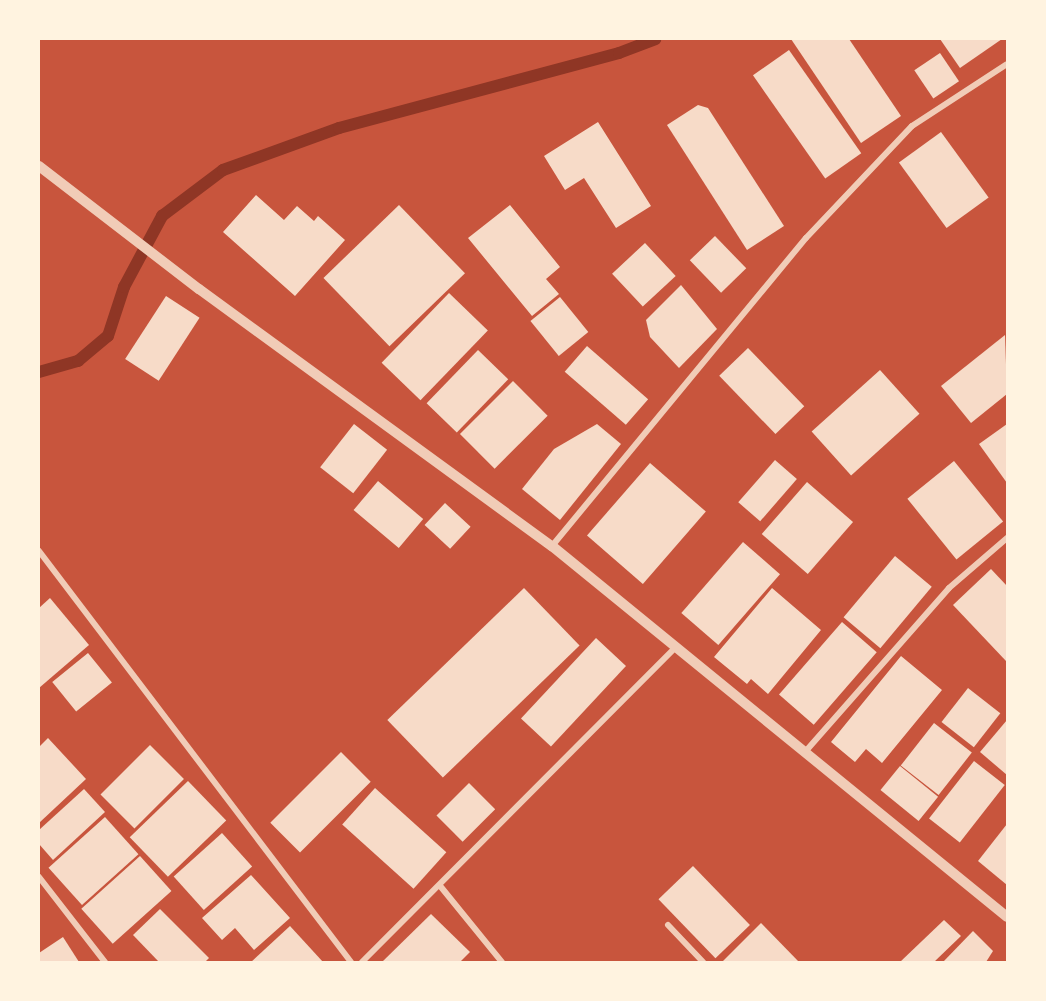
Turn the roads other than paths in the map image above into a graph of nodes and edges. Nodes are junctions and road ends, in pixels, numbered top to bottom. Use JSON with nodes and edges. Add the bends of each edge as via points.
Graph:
{"nodes":[{"id":1,"x":1007,"y":64,"type":"edge"},
{"id":2,"x":39,"y":166,"type":"edge"},
{"id":3,"x":1007,"y":538,"type":"edge"},
{"id":4,"x":552,"y":546,"type":"junction"},
{"id":5,"x":39,"y":550,"type":"edge"},
{"id":6,"x":674,"y":649,"type":"junction"},
{"id":7,"x":805,"y":752,"type":"junction"},
{"id":8,"x":39,"y":877,"type":"edge"},
{"id":9,"x":441,"y":887,"type":"junction"},
{"id":10,"x":1007,"y":917,"type":"edge"},
{"id":11,"x":668,"y":925,"type":"dead end"},
{"id":12,"x":105,"y":962,"type":"edge"},
{"id":13,"x":351,"y":962,"type":"edge"},
{"id":14,"x":362,"y":962,"type":"edge"},
{"id":15,"x":502,"y":962,"type":"edge"},
{"id":16,"x":702,"y":962,"type":"edge"}],
"edges":[{"from":1,"to":4,"type":"street","via":[[912,126],[814,229]]},
{"from":2,"to":4,"type":"street","via":[[199,289]]},
{"from":3,"to":7,"type":"street","via":[[949,588]]},
{"from":4,"to":6,"type":"street"},
{"from":5,"to":13,"type":"street"},
{"from":6,"to":7,"type":"street"},
{"from":6,"to":9,"type":"street"},
{"from":7,"to":10,"type":"street"},
{"from":8,"to":12,"type":"street"},
{"from":9,"to":14,"type":"street"},
{"from":9,"to":15,"type":"street"},
{"from":11,"to":16,"type":"street"}]}
